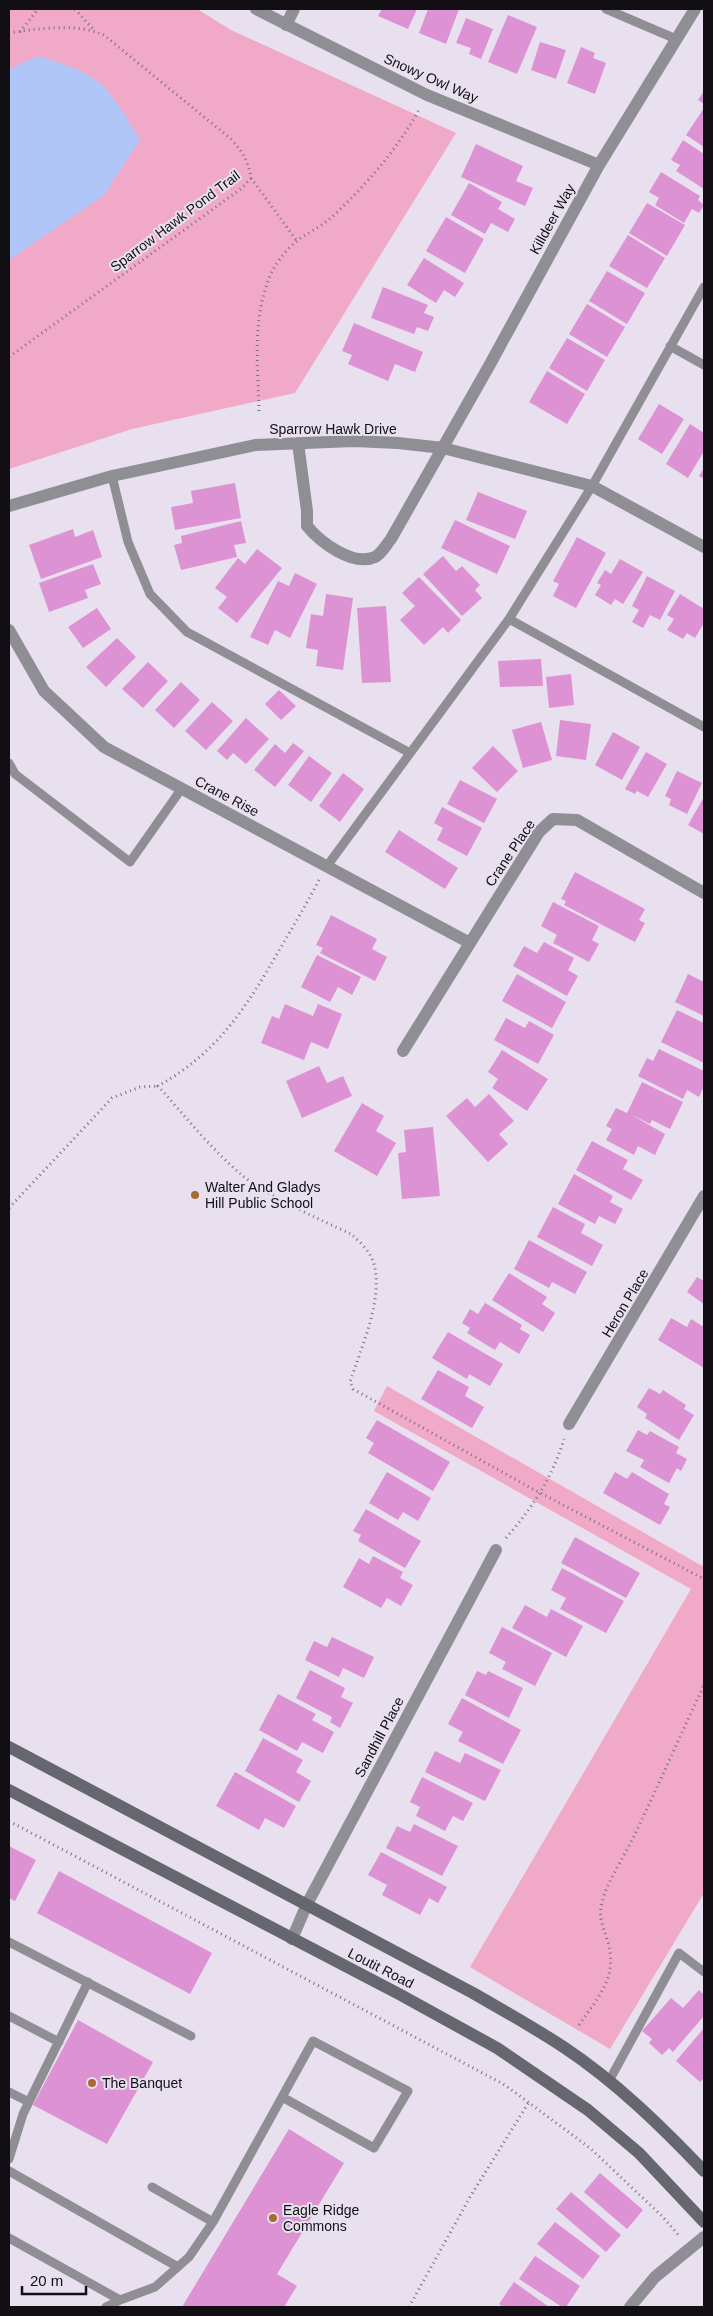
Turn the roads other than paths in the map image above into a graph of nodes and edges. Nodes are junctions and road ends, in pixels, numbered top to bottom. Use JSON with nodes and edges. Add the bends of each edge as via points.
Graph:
{"nodes":[{"id":1,"x":256,"y":9,"type":"edge"},
{"id":2,"x":294,"y":9,"type":"edge"},
{"id":3,"x":606,"y":9,"type":"edge"},
{"id":4,"x":695,"y":9,"type":"edge"},
{"id":5,"x":286,"y":25,"type":"junction"},
{"id":6,"x":676,"y":39,"type":"junction"},
{"id":7,"x":599,"y":165,"type":"junction"},
{"id":8,"x":704,"y":287,"type":"edge"},
{"id":9,"x":670,"y":346,"type":"junction"},
{"id":10,"x":704,"y":365,"type":"edge"},
{"id":11,"x":298,"y":443,"type":"junction"},
{"id":12,"x":443,"y":448,"type":"junction"},
{"id":13,"x":112,"y":476,"type":"junction"},
{"id":14,"x":592,"y":486,"type":"junction"},
{"id":15,"x":9,"y":506,"type":"edge"},
{"id":16,"x":704,"y":547,"type":"edge"},
{"id":17,"x":509,"y":619,"type":"junction"},
{"id":18,"x":9,"y":630,"type":"edge"},
{"id":19,"x":704,"y":727,"type":"edge"},
{"id":20,"x":410,"y":753,"type":"junction"},
{"id":21,"x":9,"y":764,"type":"edge"},
{"id":22,"x":182,"y":788,"type":"junction"},
{"id":23,"x":326,"y":866,"type":"junction"},
{"id":24,"x":704,"y":893,"type":"edge"},
{"id":25,"x":470,"y":943,"type":"junction"},
{"id":26,"x":403,"y":1051,"type":"dead end"},
{"id":27,"x":704,"y":1196,"type":"edge"},
{"id":28,"x":569,"y":1424,"type":"road end"},
{"id":29,"x":496,"y":1550,"type":"road end"},
{"id":30,"x":9,"y":1747,"type":"edge"},
{"id":31,"x":9,"y":1790,"type":"edge"},
{"id":32,"x":307,"y":1904,"type":"junction"},
{"id":33,"x":292,"y":1939,"type":"junction"},
{"id":34,"x":9,"y":1942,"type":"edge"},
{"id":35,"x":704,"y":1972,"type":"edge"},
{"id":36,"x":88,"y":1982,"type":"junction"},
{"id":37,"x":9,"y":2016,"type":"edge"},
{"id":38,"x":191,"y":2036,"type":"dead end"},
{"id":39,"x":59,"y":2042,"type":"junction"},
{"id":40,"x":609,"y":2082,"type":"junction"},
{"id":41,"x":9,"y":2092,"type":"edge"},
{"id":42,"x":282,"y":2097,"type":"junction"},
{"id":43,"x":29,"y":2102,"type":"junction"},
{"id":44,"x":9,"y":2159,"type":"edge"},
{"id":45,"x":9,"y":2170,"type":"edge"},
{"id":46,"x":704,"y":2170,"type":"edge"},
{"id":47,"x":152,"y":2187,"type":"dead end"},
{"id":48,"x":213,"y":2222,"type":"junction"},
{"id":49,"x":704,"y":2222,"type":"edge"},
{"id":50,"x":704,"y":2237,"type":"edge"},
{"id":51,"x":9,"y":2238,"type":"edge"},
{"id":52,"x":178,"y":2266,"type":"junction"},
{"id":53,"x":120,"y":2300,"type":"junction"},
{"id":54,"x":106,"y":2307,"type":"edge"},
{"id":55,"x":630,"y":2307,"type":"edge"}],
"edges":[{"from":1,"to":5,"type":"street","name":"Snowy Owl Way"},
{"from":2,"to":5,"type":"street"},
{"from":3,"to":6,"type":"lane"},
{"from":4,"to":6,"type":"street","name":"Killdeer Way"},
{"from":5,"to":7,"type":"street","name":"Snowy Owl Way","via":[[427,95]]},
{"from":6,"to":7,"type":"street","name":"Killdeer Way"},
{"from":7,"to":12,"type":"street","name":"Killdeer Way"},
{"from":8,"to":9,"type":"lane"},
{"from":9,"to":10,"type":"lane"},
{"from":9,"to":14,"type":"lane"},
{"from":11,"to":12,"type":"street","name":"Sparrow Hawk Drive","via":[[354,441]]},
{"from":11,"to":12,"type":"street","name":"Killdeer Way","via":[[308,512],[307,526],[328,545],[358,559],[374,558],[382,552]]},
{"from":11,"to":13,"type":"street","name":"Sparrow Hawk Drive","via":[[255,445]]},
{"from":12,"to":14,"type":"street","name":"Sparrow Hawk Drive"},
{"from":13,"to":15,"type":"street","name":"Sparrow Hawk Drive"},
{"from":13,"to":20,"type":"lane","via":[[128,542],[150,594],[187,632]]},
{"from":14,"to":16,"type":"street","name":"Sparrow Hawk Drive"},
{"from":14,"to":17,"type":"lane"},
{"from":17,"to":19,"type":"lane"},
{"from":17,"to":20,"type":"lane"},
{"from":18,"to":22,"type":"street","name":"Crane Rise","via":[[44,690],[104,747]]},
{"from":20,"to":23,"type":"lane"},
{"from":21,"to":22,"type":"lane","via":[[15,774],[130,862]]},
{"from":22,"to":23,"type":"street","name":"Crane Rise"},
{"from":23,"to":25,"type":"street","name":"Crane Rise"},
{"from":24,"to":25,"type":"street","name":"Crane Place","via":[[577,820],[553,818],[539,832]]},
{"from":25,"to":26,"type":"street","name":"Crane Place"},
{"from":27,"to":28,"type":"street","name":"Heron Place"},
{"from":29,"to":32,"type":"street","name":"Sandhill Place"},
{"from":30,"to":32,"type":"street","name":"Loutit Road"},
{"from":31,"to":33,"type":"street","name":"Loutit Road"},
{"from":32,"to":33,"type":"street","name":"Sandhill Place"},
{"from":32,"to":40,"type":"street","name":"Loutit Road","via":[[474,1992],[565,2048]]},
{"from":33,"to":49,"type":"street","name":"Loutit Road","via":[[497,2048],[588,2110],[639,2153]]},
{"from":34,"to":36,"type":"lane"},
{"from":35,"to":40,"type":"lane","via":[[679,1953]]},
{"from":36,"to":38,"type":"lane"},
{"from":36,"to":39,"type":"lane"},
{"from":37,"to":39,"type":"lane"},
{"from":39,"to":43,"type":"lane"},
{"from":40,"to":46,"type":"street","name":"Loutit Road","via":[[662,2126]]},
{"from":41,"to":43,"type":"lane"},
{"from":42,"to":42,"type":"lane","via":[[314,2041],[408,2091],[374,2148]]},
{"from":42,"to":48,"type":"lane"},
{"from":43,"to":44,"type":"lane"},
{"from":45,"to":52,"type":"lane"},
{"from":47,"to":48,"type":"lane"},
{"from":48,"to":52,"type":"lane","via":[[189,2257]]},
{"from":50,"to":55,"type":"street","via":[[656,2278]]},
{"from":51,"to":53,"type":"lane"},
{"from":52,"to":53,"type":"lane","via":[[155,2287]]},
{"from":53,"to":54,"type":"lane"}]}
